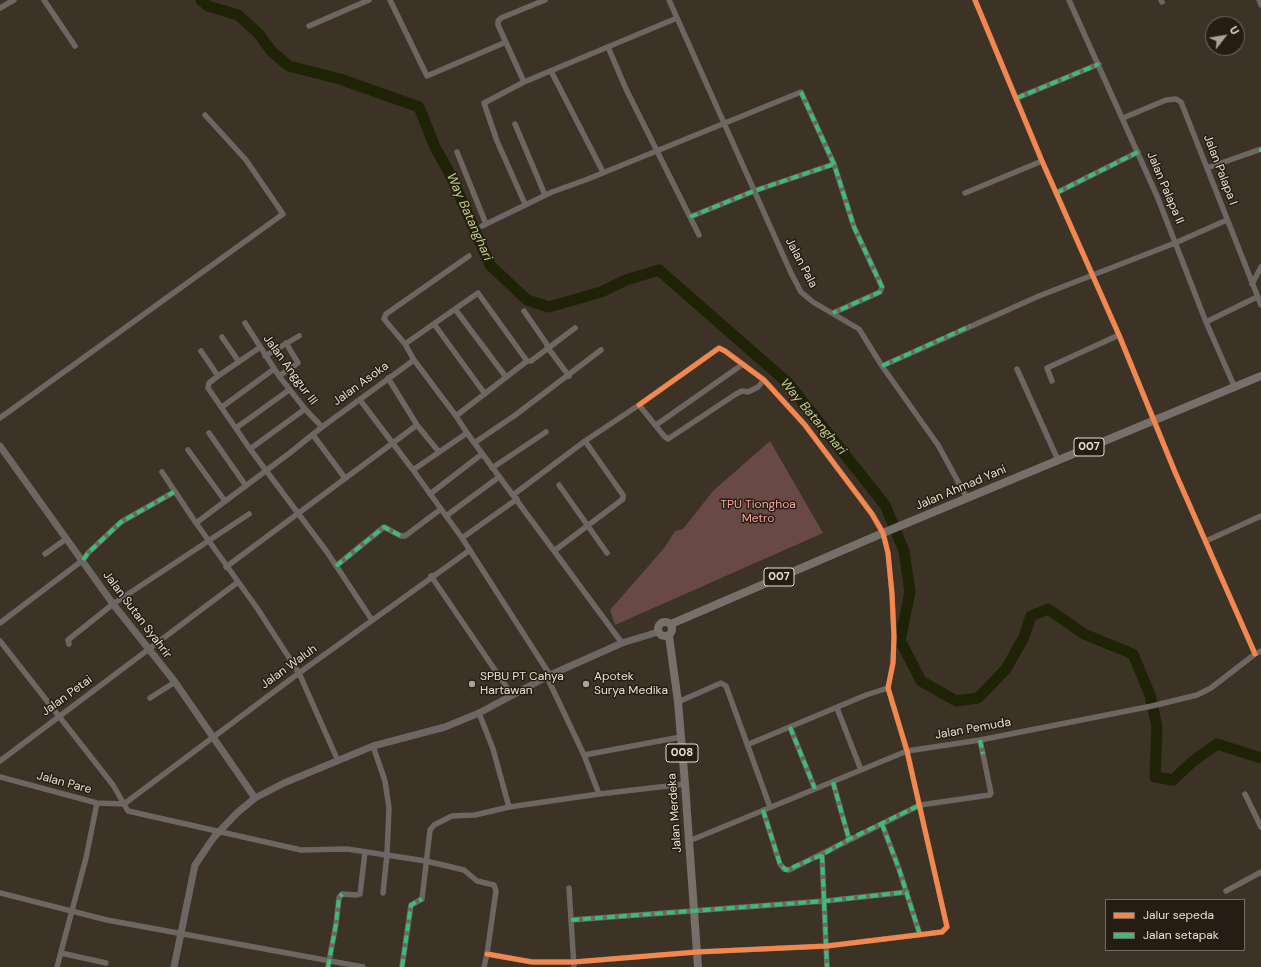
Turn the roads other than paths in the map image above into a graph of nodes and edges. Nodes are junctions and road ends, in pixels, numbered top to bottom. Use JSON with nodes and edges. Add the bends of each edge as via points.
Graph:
{"nodes":[{"id":1,"x":14,"y":0,"type":"edge"},
{"id":2,"x":44,"y":0,"type":"edge"},
{"id":3,"x":369,"y":0,"type":"edge"},
{"id":4,"x":390,"y":0,"type":"edge"},
{"id":5,"x":545,"y":0,"type":"edge"},
{"id":6,"x":669,"y":0,"type":"edge"},
{"id":7,"x":975,"y":0,"type":"edge"},
{"id":8,"x":1069,"y":0,"type":"edge"},
{"id":9,"x":1259,"y":0,"type":"edge"},
{"id":10,"x":1261,"y":5,"type":"edge"},
{"id":11,"x":0,"y":8,"type":"edge"},
{"id":12,"x":677,"y":18,"type":"junction"},
{"id":13,"x":309,"y":26,"type":"dead end"},
{"id":14,"x":506,"y":42,"type":"junction"},
{"id":15,"x":75,"y":46,"type":"dead end"},
{"id":16,"x":608,"y":47,"type":"junction"},
{"id":17,"x":1099,"y":64,"type":"junction"},
{"id":18,"x":552,"y":71,"type":"junction"},
{"id":19,"x":524,"y":82,"type":"junction"},
{"id":20,"x":1017,"y":98,"type":"junction"},
{"id":21,"x":205,"y":115,"type":"dead end"},
{"id":22,"x":1123,"y":118,"type":"junction"},
{"id":23,"x":724,"y":123,"type":"junction"},
{"id":24,"x":515,"y":124,"type":"dead end"},
{"id":25,"x":656,"y":150,"type":"junction"},
{"id":26,"x":1260,"y":150,"type":"edge"},
{"id":27,"x":457,"y":152,"type":"dead end"},
{"id":28,"x":1138,"y":152,"type":"junction"},
{"id":29,"x":1042,"y":161,"type":"junction"},
{"id":30,"x":834,"y":164,"type":"junction"},
{"id":31,"x":1207,"y":168,"type":"junction"},
{"id":32,"x":603,"y":172,"type":"junction"},
{"id":33,"x":754,"y":191,"type":"junction"},
{"id":34,"x":965,"y":193,"type":"dead end"},
{"id":35,"x":1056,"y":193,"type":"junction"},
{"id":36,"x":545,"y":195,"type":"junction"},
{"id":37,"x":525,"y":204,"type":"junction"},
{"id":38,"x":690,"y":217,"type":"junction"},
{"id":39,"x":1227,"y":220,"type":"junction"},
{"id":40,"x":699,"y":235,"type":"dead end"},
{"id":41,"x":1175,"y":243,"type":"junction"},
{"id":42,"x":469,"y":256,"type":"dead end"},
{"id":43,"x":1261,"y":267,"type":"edge"},
{"id":44,"x":1092,"y":274,"type":"junction"},
{"id":45,"x":1252,"y":284,"type":"junction"},
{"id":46,"x":1257,"y":297,"type":"junction"},
{"id":47,"x":1261,"y":305,"type":"edge"},
{"id":48,"x":456,"y":309,"type":"junction"},
{"id":49,"x":524,"y":311,"type":"dead end"},
{"id":50,"x":832,"y":313,"type":"junction"},
{"id":51,"x":1206,"y":322,"type":"junction"},
{"id":52,"x":245,"y":323,"type":"dead end"},
{"id":53,"x":434,"y":324,"type":"junction"},
{"id":54,"x":575,"y":328,"type":"dead end"},
{"id":55,"x":299,"y":336,"type":"dead end"},
{"id":56,"x":1119,"y":336,"type":"junction"},
{"id":57,"x":222,"y":337,"type":"dead end"},
{"id":58,"x":286,"y":344,"type":"junction"},
{"id":59,"x":405,"y":344,"type":"junction"},
{"id":60,"x":259,"y":348,"type":"junction"},
{"id":61,"x":548,"y":348,"type":"junction"},
{"id":62,"x":601,"y":350,"type":"dead end"},
{"id":63,"x":201,"y":351,"type":"dead end"},
{"id":64,"x":265,"y":356,"type":"junction"},
{"id":65,"x":414,"y":360,"type":"junction"},
{"id":66,"x":527,"y":361,"type":"junction"},
{"id":67,"x":238,"y":362,"type":"junction"},
{"id":68,"x":743,"y":364,"type":"junction"},
{"id":69,"x":882,"y":366,"type":"junction"},
{"id":70,"x":274,"y":369,"type":"junction"},
{"id":71,"x":1016,"y":369,"type":"dead end"},
{"id":72,"x":218,"y":376,"type":"junction"},
{"id":73,"x":279,"y":376,"type":"junction"},
{"id":74,"x":569,"y":376,"type":"junction"},
{"id":75,"x":1261,"y":376,"type":"edge"},
{"id":76,"x":506,"y":377,"type":"junction"},
{"id":77,"x":388,"y":378,"type":"junction"},
{"id":78,"x":764,"y":380,"type":"junction"},
{"id":79,"x":1052,"y":382,"type":"dead end"},
{"id":80,"x":1235,"y":388,"type":"junction"},
{"id":81,"x":289,"y":390,"type":"junction"},
{"id":82,"x":485,"y":394,"type":"junction"},
{"id":83,"x":360,"y":400,"type":"junction"},
{"id":84,"x":639,"y":405,"type":"junction"},
{"id":85,"x":222,"y":407,"type":"junction"},
{"id":86,"x":305,"y":409,"type":"junction"},
{"id":87,"x":456,"y":416,"type":"junction"},
{"id":88,"x":0,"y":418,"type":"edge"},
{"id":89,"x":1153,"y":420,"type":"junction"},
{"id":90,"x":417,"y":425,"type":"junction"},
{"id":91,"x":656,"y":425,"type":"junction"},
{"id":92,"x":322,"y":427,"type":"junction"},
{"id":93,"x":236,"y":428,"type":"junction"},
{"id":94,"x":546,"y":432,"type":"dead end"},
{"id":95,"x":209,"y":433,"type":"dead end"},
{"id":96,"x":467,"y":433,"type":"junction"},
{"id":97,"x":313,"y":436,"type":"junction"},
{"id":98,"x":585,"y":441,"type":"junction"},
{"id":99,"x":392,"y":442,"type":"junction"},
{"id":100,"x":474,"y":443,"type":"junction"},
{"id":101,"x":0,"y":446,"type":"edge"},
{"id":102,"x":250,"y":449,"type":"junction"},
{"id":103,"x":188,"y":450,"type":"dead end"},
{"id":104,"x":439,"y":452,"type":"junction"},
{"id":105,"x":482,"y":454,"type":"junction"},
{"id":106,"x":1058,"y":460,"type":"junction"},
{"id":107,"x":492,"y":468,"type":"junction"},
{"id":108,"x":266,"y":470,"type":"junction"},
{"id":109,"x":413,"y":470,"type":"junction"},
{"id":110,"x":162,"y":472,"type":"dead end"},
{"id":111,"x":499,"y":477,"type":"junction"},
{"id":112,"x":345,"y":478,"type":"junction"},
{"id":113,"x":559,"y":485,"type":"dead end"},
{"id":114,"x":246,"y":486,"type":"junction"},
{"id":115,"x":174,"y":492,"type":"junction"},
{"id":116,"x":430,"y":494,"type":"junction"},
{"id":117,"x":515,"y":497,"type":"junction"},
{"id":118,"x":967,"y":498,"type":"junction"},
{"id":119,"x":225,"y":501,"type":"junction"},
{"id":120,"x":441,"y":509,"type":"junction"},
{"id":121,"x":298,"y":513,"type":"junction"},
{"id":122,"x":249,"y":514,"type":"dead end"},
{"id":123,"x":446,"y":516,"type":"junction"},
{"id":124,"x":1261,"y":516,"type":"edge"},
{"id":125,"x":196,"y":523,"type":"junction"},
{"id":126,"x":587,"y":526,"type":"junction"},
{"id":127,"x":885,"y":532,"type":"junction"},
{"id":128,"x":462,"y":538,"type":"junction"},
{"id":129,"x":66,"y":539,"type":"junction"},
{"id":130,"x":209,"y":541,"type":"junction"},
{"id":131,"x":1206,"y":541,"type":"junction"},
{"id":132,"x":470,"y":550,"type":"junction"},
{"id":133,"x":554,"y":551,"type":"junction"},
{"id":134,"x":607,"y":553,"type":"dead end"},
{"id":135,"x":45,"y":554,"type":"dead end"},
{"id":136,"x":83,"y":560,"type":"junction"},
{"id":137,"x":336,"y":566,"type":"junction"},
{"id":138,"x":226,"y":567,"type":"junction"},
{"id":139,"x":431,"y":576,"type":"junction"},
{"id":140,"x":238,"y":582,"type":"junction"},
{"id":141,"x":113,"y":604,"type":"junction"},
{"id":142,"x":372,"y":620,"type":"junction"},
{"id":143,"x":0,"y":623,"type":"edge"},
{"id":144,"x":671,"y":624,"type":"junction"},
{"id":145,"x":658,"y":632,"type":"junction"},
{"id":146,"x":669,"y":636,"type":"junction"},
{"id":147,"x":0,"y":641,"type":"edge"},
{"id":148,"x":622,"y":643,"type":"junction"},
{"id":149,"x":69,"y":644,"type":"dead end"},
{"id":150,"x":148,"y":649,"type":"junction"},
{"id":151,"x":1261,"y":651,"type":"edge"},
{"id":152,"x":1255,"y":654,"type":"junction"},
{"id":153,"x":299,"y":673,"type":"junction"},
{"id":154,"x":549,"y":676,"type":"junction"},
{"id":155,"x":175,"y":682,"type":"junction"},
{"id":156,"x":888,"y":688,"type":"junction"},
{"id":157,"x":512,"y":695,"type":"junction"},
{"id":158,"x":150,"y":698,"type":"dead end"},
{"id":159,"x":678,"y":702,"type":"junction"},
{"id":160,"x":837,"y":708,"type":"junction"},
{"id":161,"x":479,"y":713,"type":"junction"},
{"id":162,"x":59,"y":715,"type":"junction"},
{"id":163,"x":790,"y":727,"type":"junction"},
{"id":164,"x":681,"y":737,"type":"junction"},
{"id":165,"x":214,"y":738,"type":"junction"},
{"id":166,"x":980,"y":740,"type":"junction"},
{"id":167,"x":749,"y":744,"type":"junction"},
{"id":168,"x":373,"y":746,"type":"junction"},
{"id":169,"x":907,"y":751,"type":"junction"},
{"id":170,"x":584,"y":755,"type":"junction"},
{"id":171,"x":0,"y":761,"type":"edge"},
{"id":172,"x":338,"y":761,"type":"junction"},
{"id":173,"x":861,"y":770,"type":"junction"},
{"id":174,"x":0,"y":777,"type":"edge"},
{"id":175,"x":833,"y":782,"type":"junction"},
{"id":176,"x":685,"y":784,"type":"junction"},
{"id":177,"x":815,"y":789,"type":"junction"},
{"id":178,"x":599,"y":794,"type":"junction"},
{"id":179,"x":1245,"y":794,"type":"dead end"},
{"id":180,"x":255,"y":798,"type":"junction"},
{"id":181,"x":96,"y":803,"type":"junction"},
{"id":182,"x":124,"y":804,"type":"junction"},
{"id":183,"x":920,"y":805,"type":"junction"},
{"id":184,"x":509,"y":807,"type":"junction"},
{"id":185,"x":770,"y":807,"type":"junction"},
{"id":186,"x":763,"y":810,"type":"junction"},
{"id":187,"x":882,"y":824,"type":"junction"},
{"id":188,"x":1261,"y":827,"type":"edge"},
{"id":189,"x":220,"y":831,"type":"junction"},
{"id":190,"x":849,"y":839,"type":"junction"},
{"id":191,"x":689,"y":841,"type":"junction"},
{"id":192,"x":365,"y":852,"type":"junction"},
{"id":193,"x":388,"y":854,"type":"junction"},
{"id":194,"x":822,"y":855,"type":"junction"},
{"id":195,"x":426,"y":861,"type":"junction"},
{"id":196,"x":1261,"y":872,"type":"edge"},
{"id":197,"x":569,"y":888,"type":"dead end"},
{"id":198,"x":1226,"y":891,"type":"dead end"},
{"id":199,"x":906,"y":892,"type":"junction"},
{"id":200,"x":0,"y":893,"type":"edge"},
{"id":201,"x":383,"y":893,"type":"dead end"},
{"id":202,"x":824,"y":901,"type":"junction"},
{"id":203,"x":71,"y":912,"type":"junction"},
{"id":204,"x":694,"y":912,"type":"junction"},
{"id":205,"x":571,"y":920,"type":"junction"},
{"id":206,"x":181,"y":932,"type":"junction"},
{"id":207,"x":920,"y":935,"type":"junction"},
{"id":208,"x":827,"y":946,"type":"junction"},
{"id":209,"x":697,"y":952,"type":"junction"},
{"id":210,"x":61,"y":953,"type":"junction"},
{"id":211,"x":487,"y":954,"type":"junction"},
{"id":212,"x":106,"y":963,"type":"dead end"},
{"id":213,"x":329,"y":964,"type":"edge"},
{"id":214,"x":574,"y":964,"type":"edge"},
{"id":215,"x":57,"y":967,"type":"edge"},
{"id":216,"x":174,"y":967,"type":"edge"},
{"id":217,"x":363,"y":967,"type":"edge"},
{"id":218,"x":402,"y":967,"type":"edge"},
{"id":219,"x":484,"y":967,"type":"edge"},
{"id":220,"x":698,"y":967,"type":"edge"},
{"id":221,"x":828,"y":967,"type":"edge"}],
"edges":[{"from":1,"to":11,"type":"street"},
{"from":2,"to":15,"type":"street"},
{"from":3,"to":13,"type":"street"},
{"from":4,"to":14,"type":"street","via":[[427,76]]},
{"from":5,"to":14,"type":"street","via":[[498,21]]},
{"from":6,"to":12,"type":"street","name":"Jalan Pala"},
{"from":7,"to":20,"type":"street"},
{"from":8,"to":17,"type":"street","name":"Jalan Palapa II"},
{"from":9,"to":10,"type":"street"},
{"from":12,"to":16,"type":"street"},
{"from":12,"to":23,"type":"street","name":"Jalan Pala"},
{"from":14,"to":19,"type":"street"},
{"from":16,"to":18,"type":"street"},
{"from":16,"to":25,"type":"street"},
{"from":17,"to":20,"type":"street"},
{"from":17,"to":22,"type":"street","name":"Jalan Palapa II"},
{"from":18,"to":19,"type":"street"},
{"from":18,"to":32,"type":"street"},
{"from":19,"to":37,"type":"street","via":[[484,103],[497,141]]},
{"from":20,"to":29,"type":"street"},
{"from":21,"to":88,"type":"street","via":[[246,160],[282,214]]},
{"from":22,"to":28,"type":"street","name":"Jalan Palapa II"},
{"from":22,"to":31,"type":"street","name":"Jalan Palapa I","via":[[1166,100],[1179,100]]},
{"from":23,"to":25,"type":"street"},
{"from":23,"to":30,"type":"street","via":[[801,92]]},
{"from":23,"to":33,"type":"street","name":"Jalan Pala"},
{"from":24,"to":36,"type":"street"},
{"from":25,"to":32,"type":"street"},
{"from":25,"to":38,"type":"street"},
{"from":26,"to":31,"type":"street"},
{"from":27,"to":37,"type":"street","via":[[484,225]]},
{"from":28,"to":35,"type":"street"},
{"from":28,"to":41,"type":"street","name":"Jalan Palapa II"},
{"from":29,"to":34,"type":"street"},
{"from":29,"to":35,"type":"street"},
{"from":30,"to":33,"type":"street"},
{"from":30,"to":50,"type":"street","via":[[854,227],[882,289]]},
{"from":31,"to":39,"type":"street","name":"Jalan Palapa I"},
{"from":32,"to":36,"type":"street"},
{"from":33,"to":38,"type":"street"},
{"from":33,"to":50,"type":"street","name":"Jalan Pala","via":[[801,292]]},
{"from":35,"to":44,"type":"street"},
{"from":36,"to":37,"type":"street"},
{"from":38,"to":40,"type":"street"},
{"from":39,"to":41,"type":"street"},
{"from":39,"to":45,"type":"street","name":"Jalan Palapa I"},
{"from":41,"to":44,"type":"street"},
{"from":41,"to":51,"type":"street","name":"Jalan Palapa II"},
{"from":42,"to":59,"type":"street","via":[[384,316],[385,321]]},
{"from":43,"to":45,"type":"street"},
{"from":44,"to":56,"type":"street"},
{"from":44,"to":69,"type":"street"},
{"from":45,"to":46,"type":"street","name":"Jalan Palapa I"},
{"from":46,"to":47,"type":"street","name":"Jalan Palapa I"},
{"from":46,"to":51,"type":"street"},
{"from":48,"to":53,"type":"street"},
{"from":48,"to":66,"type":"street","via":[[476,293],[479,294]]},
{"from":48,"to":76,"type":"street"},
{"from":49,"to":61,"type":"street"},
{"from":50,"to":69,"type":"street","name":"Jalan Pala","via":[[859,329]]},
{"from":51,"to":80,"type":"street","name":"Jalan Palapa II"},
{"from":52,"to":60,"type":"street","name":"Jalan Anggur III"},
{"from":53,"to":59,"type":"street"},
{"from":53,"to":82,"type":"street"},
{"from":54,"to":61,"type":"street"},
{"from":55,"to":58,"type":"street"},
{"from":56,"to":79,"type":"street","via":[[1047,368]]},
{"from":56,"to":89,"type":"street"},
{"from":57,"to":67,"type":"street"},
{"from":58,"to":64,"type":"street"},
{"from":58,"to":73,"type":"street","via":[[298,363]]},
{"from":59,"to":65,"type":"street"},
{"from":60,"to":64,"type":"street","name":"Jalan Anggur III"},
{"from":60,"to":67,"type":"street"},
{"from":61,"to":66,"type":"street"},
{"from":61,"to":74,"type":"street"},
{"from":62,"to":74,"type":"street"},
{"from":63,"to":72,"type":"street"},
{"from":64,"to":70,"type":"street","name":"Jalan Anggur III"},
{"from":65,"to":77,"type":"street","name":"Jalan Asoka"},
{"from":65,"to":87,"type":"street"},
{"from":66,"to":76,"type":"street"},
{"from":67,"to":72,"type":"street"},
{"from":68,"to":78,"type":"street"},
{"from":68,"to":84,"type":"street","via":[[726,350],[719,348]]},
{"from":68,"to":91,"type":"street"},
{"from":69,"to":118,"type":"street","name":"Jalan Pala","via":[[938,445]]},
{"from":70,"to":73,"type":"street","name":"Jalan Anggur III"},
{"from":70,"to":85,"type":"street"},
{"from":71,"to":106,"type":"street"},
{"from":72,"to":85,"type":"street","via":[[209,383],[208,388]]},
{"from":73,"to":81,"type":"street","name":"Jalan Anggur III"},
{"from":74,"to":100,"type":"street"},
{"from":75,"to":80,"type":"main road","name":"Jalan Ahmad Yani","number":"007"},
{"from":76,"to":82,"type":"street"},
{"from":77,"to":83,"type":"street","name":"Jalan Asoka"},
{"from":77,"to":90,"type":"street"},
{"from":78,"to":91,"type":"street","via":[[758,387],[736,394],[668,439]]},
{"from":78,"to":127,"type":"street","via":[[805,425]]},
{"from":80,"to":89,"type":"main road","name":"Jalan Ahmad Yani","number":"007"},
{"from":81,"to":86,"type":"street","name":"Jalan Anggur III"},
{"from":81,"to":93,"type":"street"},
{"from":82,"to":87,"type":"street"},
{"from":83,"to":92,"type":"street","name":"Jalan Asoka"},
{"from":83,"to":99,"type":"street"},
{"from":84,"to":91,"type":"street"},
{"from":84,"to":98,"type":"street"},
{"from":85,"to":93,"type":"street"},
{"from":86,"to":92,"type":"street","name":"Jalan Anggur III"},
{"from":86,"to":102,"type":"street"},
{"from":87,"to":96,"type":"street"},
{"from":89,"to":106,"type":"main road","name":"Jalan Ahmad Yani","number":"007"},
{"from":89,"to":131,"type":"street"},
{"from":90,"to":99,"type":"street"},
{"from":90,"to":104,"type":"street"},
{"from":92,"to":97,"type":"street","name":"Jalan Asoka"},
{"from":93,"to":102,"type":"street"},
{"from":94,"to":107,"type":"street"},
{"from":95,"to":114,"type":"street"},
{"from":96,"to":100,"type":"street"},
{"from":96,"to":104,"type":"street"},
{"from":97,"to":108,"type":"street","name":"Jalan Asoka"},
{"from":97,"to":112,"type":"street"},
{"from":98,"to":117,"type":"street"},
{"from":98,"to":126,"type":"street","via":[[623,497]]},
{"from":99,"to":109,"type":"street"},
{"from":99,"to":112,"type":"street"},
{"from":100,"to":105,"type":"street"},
{"from":101,"to":129,"type":"street","name":"Jalan Sutan Syahrir"},
{"from":102,"to":108,"type":"street"},
{"from":103,"to":119,"type":"street"},
{"from":104,"to":109,"type":"street"},
{"from":105,"to":107,"type":"street"},
{"from":105,"to":116,"type":"street"},
{"from":106,"to":118,"type":"main road","name":"Jalan Ahmad Yani","number":"007"},
{"from":107,"to":111,"type":"street"},
{"from":108,"to":114,"type":"street","name":"Jalan Asoka"},
{"from":108,"to":121,"type":"street"},
{"from":109,"to":116,"type":"street"},
{"from":110,"to":115,"type":"street"},
{"from":111,"to":117,"type":"street"},
{"from":111,"to":123,"type":"street"},
{"from":112,"to":121,"type":"street"},
{"from":113,"to":126,"type":"street"},
{"from":114,"to":119,"type":"street","name":"Jalan Asoka"},
{"from":115,"to":125,"type":"street"},
{"from":115,"to":136,"type":"street","via":[[122,522],[88,552]]},
{"from":116,"to":120,"type":"street"},
{"from":117,"to":128,"type":"street"},
{"from":117,"to":133,"type":"street"},
{"from":118,"to":127,"type":"main road","name":"Jalan Ahmad Yani","number":"007"},
{"from":119,"to":125,"type":"street","name":"Jalan Asoka"},
{"from":120,"to":123,"type":"street"},
{"from":120,"to":137,"type":"street","via":[[406,536],[384,527]]},
{"from":121,"to":137,"type":"street"},
{"from":121,"to":138,"type":"street"},
{"from":122,"to":130,"type":"street"},
{"from":123,"to":128,"type":"street"},
{"from":124,"to":131,"type":"street"},
{"from":125,"to":130,"type":"street"},
{"from":126,"to":133,"type":"street"},
{"from":126,"to":134,"type":"street"},
{"from":127,"to":144,"type":"main road","name":"Jalan Ahmad Yani","number":"007"},
{"from":127,"to":156,"type":"street","via":[[894,629],[893,663]]},
{"from":128,"to":132,"type":"street"},
{"from":129,"to":135,"type":"street"},
{"from":129,"to":136,"type":"street","name":"Jalan Sutan Syahrir"},
{"from":130,"to":138,"type":"street"},
{"from":130,"to":141,"type":"street"},
{"from":131,"to":152,"type":"street"},
{"from":132,"to":139,"type":"street","name":"Jalan Waluh"},
{"from":132,"to":154,"type":"street"},
{"from":133,"to":148,"type":"street"},
{"from":136,"to":141,"type":"street","name":"Jalan Sutan Syahrir"},
{"from":136,"to":143,"type":"street"},
{"from":137,"to":142,"type":"street"},
{"from":138,"to":140,"type":"street"},
{"from":139,"to":142,"type":"street","name":"Jalan Waluh"},
{"from":139,"to":157,"type":"street"},
{"from":140,"to":150,"type":"street","name":"Jalan Petai"},
{"from":140,"to":153,"type":"street"},
{"from":141,"to":149,"type":"street","via":[[68,640]]},
{"from":141,"to":150,"type":"street","name":"Jalan Sutan Syahrir"},
{"from":142,"to":153,"type":"street","name":"Jalan Waluh"},
{"from":144,"to":145,"type":"main road","via":[[660,624]]},
{"from":144,"to":146,"type":"main road","number":"008","via":[[673,630]]},
{"from":145,"to":146,"type":"main road","via":[[661,636]]},
{"from":145,"to":148,"type":"street"},
{"from":146,"to":159,"type":"main road","name":"Jalan Merdeka","number":"008"},
{"from":147,"to":162,"type":"street"},
{"from":148,"to":154,"type":"street"},
{"from":150,"to":155,"type":"street","name":"Jalan Sutan Syahrir"},
{"from":150,"to":162,"type":"street","name":"Jalan Petai"},
{"from":151,"to":152,"type":"street","name":"Jalan Pemuda"},
{"from":152,"to":166,"type":"street","name":"Jalan Pemuda","via":[[1211,688],[1197,695]]},
{"from":153,"to":165,"type":"street","name":"Jalan Waluh"},
{"from":153,"to":172,"type":"street"},
{"from":154,"to":157,"type":"street"},
{"from":154,"to":170,"type":"street"},
{"from":155,"to":158,"type":"street"},
{"from":155,"to":165,"type":"street","name":"Jalan Sutan Syahrir"},
{"from":156,"to":160,"type":"street"},
{"from":156,"to":169,"type":"street"},
{"from":157,"to":161,"type":"street"},
{"from":159,"to":164,"type":"main road","name":"Jalan Merdeka","number":"008"},
{"from":159,"to":167,"type":"street","via":[[721,683],[725,684]]},
{"from":160,"to":163,"type":"street"},
{"from":160,"to":173,"type":"street"},
{"from":161,"to":168,"type":"street","via":[[424,734]]},
{"from":161,"to":184,"type":"street","via":[[493,749]]},
{"from":162,"to":171,"type":"street","name":"Jalan Petai"},
{"from":162,"to":182,"type":"street","via":[[113,785]]},
{"from":163,"to":167,"type":"street"},
{"from":163,"to":177,"type":"street"},
{"from":164,"to":170,"type":"street"},
{"from":164,"to":176,"type":"main road","name":"Jalan Merdeka","number":"008"},
{"from":165,"to":180,"type":"street","name":"Jalan Sutan Syahrir"},
{"from":165,"to":182,"type":"street","name":"Jalan Waluh"},
{"from":166,"to":169,"type":"street","name":"Jalan Pemuda"},
{"from":166,"to":183,"type":"street","via":[[991,795]]},
{"from":167,"to":185,"type":"street"},
{"from":168,"to":172,"type":"street"},
{"from":168,"to":193,"type":"street","via":[[385,781],[389,808]]},
{"from":169,"to":173,"type":"street","name":"Jalan Pemuda"},
{"from":169,"to":183,"type":"street"},
{"from":170,"to":178,"type":"street"},
{"from":172,"to":180,"type":"street"},
{"from":173,"to":175,"type":"street","name":"Jalan Pemuda"},
{"from":174,"to":181,"type":"street","name":"Jalan Pare"},
{"from":175,"to":177,"type":"street","name":"Jalan Pemuda"},
{"from":175,"to":190,"type":"street"},
{"from":176,"to":178,"type":"street"},
{"from":176,"to":191,"type":"main road","name":"Jalan Merdeka","number":"008"},
{"from":177,"to":185,"type":"street","name":"Jalan Pemuda"},
{"from":178,"to":184,"type":"street"},
{"from":179,"to":188,"type":"street"},
{"from":180,"to":189,"type":"street"},
{"from":181,"to":182,"type":"street","name":"Jalan Pare"},
{"from":181,"to":203,"type":"street","via":[[86,858]]},
{"from":182,"to":189,"type":"street","via":[[128,811]]},
{"from":183,"to":187,"type":"street"},
{"from":183,"to":207,"type":"street","via":[[948,927],[942,932]]},
{"from":184,"to":195,"type":"street","via":[[475,815],[452,816],[434,825],[430,830]]},
{"from":185,"to":186,"type":"street","name":"Jalan Pemuda"},
{"from":186,"to":191,"type":"street","name":"Jalan Pemuda"},
{"from":186,"to":194,"type":"street","via":[[784,869],[789,870]]},
{"from":187,"to":190,"type":"street"},
{"from":187,"to":199,"type":"street"},
{"from":189,"to":192,"type":"street","via":[[301,850]]},
{"from":189,"to":206,"type":"street","via":[[195,865]]},
{"from":190,"to":194,"type":"street"},
{"from":191,"to":204,"type":"main road","name":"Jalan Merdeka","number":"008"},
{"from":192,"to":193,"type":"street"},
{"from":192,"to":213,"type":"street","via":[[360,894],[342,894],[338,898]]},
{"from":193,"to":195,"type":"street"},
{"from":193,"to":201,"type":"street"},
{"from":194,"to":202,"type":"street"},
{"from":195,"to":211,"type":"street","via":[[464,870],[477,881],[494,885],[496,891]]},
{"from":195,"to":218,"type":"street","via":[[422,899],[411,905]]},
{"from":196,"to":198,"type":"street"},
{"from":197,"to":205,"type":"street"},
{"from":199,"to":202,"type":"street"},
{"from":199,"to":207,"type":"street"},
{"from":200,"to":203,"type":"street"},
{"from":202,"to":204,"type":"street"},
{"from":202,"to":208,"type":"street"},
{"from":203,"to":206,"type":"street"},
{"from":203,"to":210,"type":"street"},
{"from":204,"to":205,"type":"street"},
{"from":204,"to":209,"type":"main road","number":"008"},
{"from":205,"to":214,"type":"street"},
{"from":206,"to":213,"type":"street"},
{"from":206,"to":216,"type":"street"},
{"from":207,"to":208,"type":"street"},
{"from":208,"to":209,"type":"street"},
{"from":208,"to":221,"type":"street"},
{"from":209,"to":214,"type":"street"},
{"from":209,"to":220,"type":"main road","number":"008"},
{"from":210,"to":212,"type":"street"},
{"from":210,"to":215,"type":"street"},
{"from":211,"to":214,"type":"street","via":[[532,962]]},
{"from":211,"to":219,"type":"street"},
{"from":213,"to":217,"type":"street"}]}
